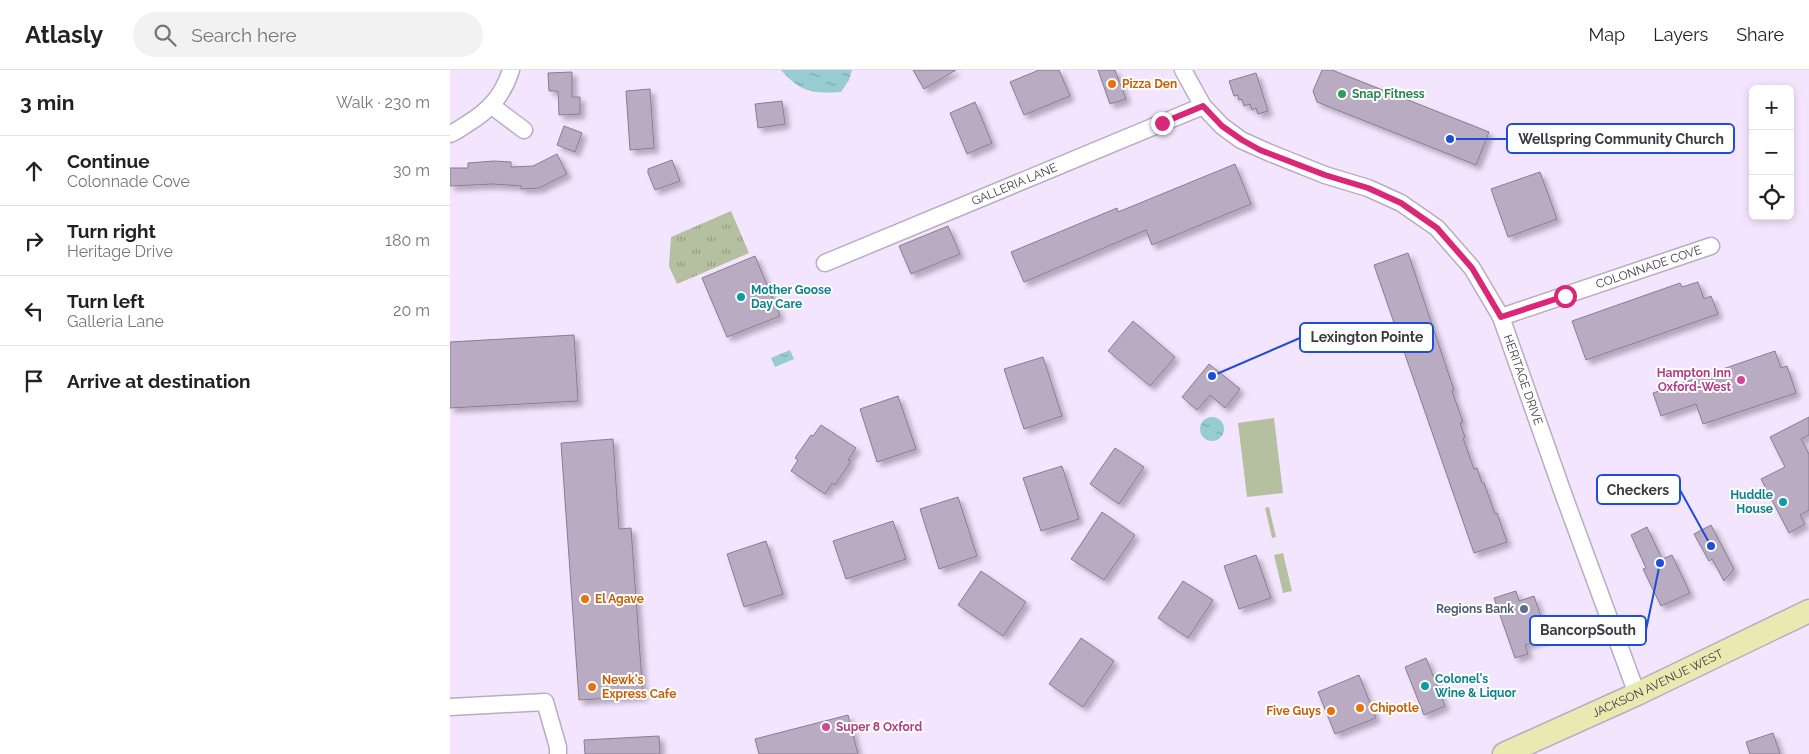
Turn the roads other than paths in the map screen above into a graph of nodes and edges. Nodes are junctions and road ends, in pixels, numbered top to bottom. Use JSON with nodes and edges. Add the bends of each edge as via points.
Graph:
{"nodes":[{"id":1,"x":511,"y":70,"type":"edge"},
{"id":2,"x":1183,"y":70,"type":"edge"},
{"id":3,"x":492,"y":106,"type":"junction"},
{"id":4,"x":1203,"y":106,"type":"junction"},
{"id":5,"x":524,"y":130,"type":"dead end"},
{"id":6,"x":450,"y":134,"type":"edge"},
{"id":7,"x":1712,"y":246,"type":"dead end"},
{"id":8,"x":825,"y":263,"type":"dead end"},
{"id":9,"x":1501,"y":317,"type":"junction"},
{"id":10,"x":1809,"y":611,"type":"edge"},
{"id":11,"x":1637,"y":694,"type":"junction"},
{"id":12,"x":450,"y":707,"type":"edge"},
{"id":13,"x":1513,"y":752,"type":"edge"},
{"id":14,"x":558,"y":754,"type":"edge"}],
"edges":[{"from":1,"to":3,"type":"street","via":[[506,87]]},
{"from":2,"to":4,"type":"street","name":"HERITAGE DRIVE"},
{"from":3,"to":5,"type":"street"},
{"from":3,"to":6,"type":"street"},
{"from":4,"to":8,"type":"street","name":"GALLERIA LANE"},
{"from":4,"to":9,"type":"street","name":"HERITAGE DRIVE","via":[[1222,126],[1260,150],[1368,188],[1401,203],[1437,228],[1472,268]]},
{"from":7,"to":9,"type":"street","name":"COLONNADE COVE"},
{"from":9,"to":11,"type":"street","name":"HERITAGE DRIVE"},
{"from":10,"to":11,"type":"main road","name":"JACKSON AVENUE WEST"},
{"from":11,"to":13,"type":"main road","name":"JACKSON AVENUE WEST"},
{"from":12,"to":14,"type":"street","via":[[545,702]]}]}
